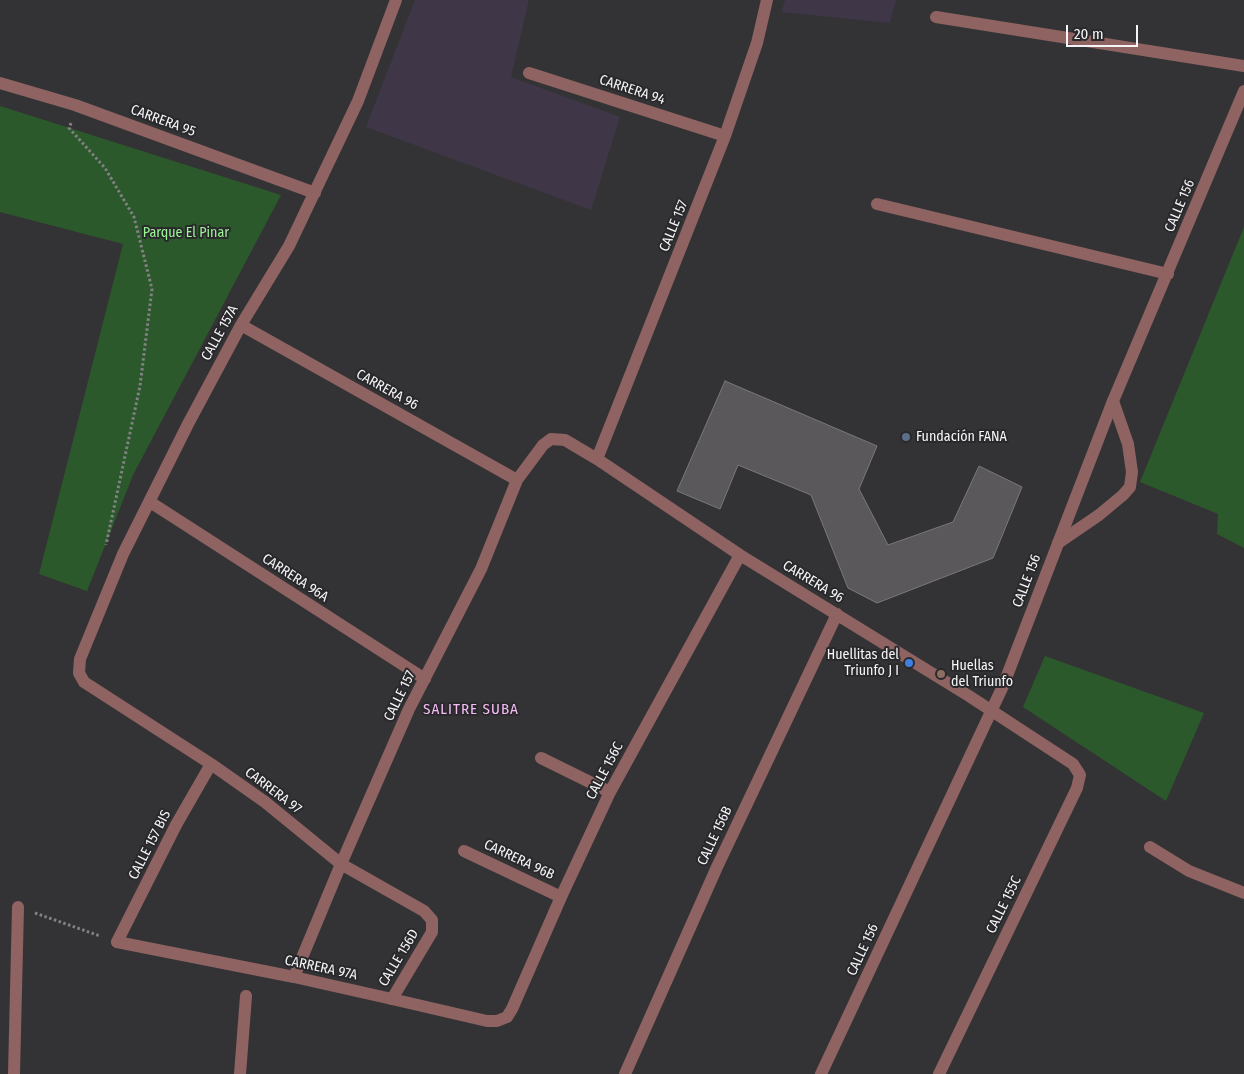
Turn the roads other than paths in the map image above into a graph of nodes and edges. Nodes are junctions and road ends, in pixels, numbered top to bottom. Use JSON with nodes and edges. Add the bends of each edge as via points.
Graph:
{"nodes":[{"id":1,"x":396,"y":0,"type":"edge"},
{"id":2,"x":768,"y":0,"type":"edge"},
{"id":3,"x":936,"y":17,"type":"dead end"},
{"id":4,"x":1244,"y":66,"type":"edge"},
{"id":5,"x":528,"y":73,"type":"dead end"},
{"id":6,"x":0,"y":83,"type":"edge"},
{"id":7,"x":1244,"y":91,"type":"edge"},
{"id":8,"x":726,"y":136,"type":"junction"},
{"id":9,"x":314,"y":193,"type":"junction"},
{"id":10,"x":877,"y":204,"type":"dead end"},
{"id":11,"x":1168,"y":274,"type":"junction"},
{"id":12,"x":241,"y":325,"type":"junction"},
{"id":13,"x":1113,"y":400,"type":"junction"},
{"id":14,"x":551,"y":439,"type":"joint"},
{"id":15,"x":598,"y":459,"type":"junction"},
{"id":16,"x":518,"y":480,"type":"junction"},
{"id":17,"x":150,"y":502,"type":"junction"},
{"id":18,"x":1058,"y":543,"type":"junction"},
{"id":19,"x":740,"y":555,"type":"junction"},
{"id":20,"x":837,"y":614,"type":"junction"},
{"id":21,"x":425,"y":679,"type":"junction"},
{"id":22,"x":84,"y":682,"type":"joint"},
{"id":23,"x":992,"y":711,"type":"junction"},
{"id":24,"x":1060,"y":754,"type":"joint"},
{"id":25,"x":541,"y":758,"type":"dead end"},
{"id":26,"x":212,"y":764,"type":"junction"},
{"id":27,"x":610,"y":792,"type":"junction"},
{"id":28,"x":1150,"y":847,"type":"dead end"},
{"id":29,"x":464,"y":851,"type":"dead end"},
{"id":30,"x":341,"y":864,"type":"junction"},
{"id":31,"x":1244,"y":893,"type":"edge"},
{"id":32,"x":561,"y":897,"type":"junction"},
{"id":33,"x":18,"y":908,"type":"road end"},
{"id":34,"x":432,"y":932,"type":"joint"},
{"id":35,"x":117,"y":942,"type":"joint"},
{"id":36,"x":294,"y":977,"type":"junction"},
{"id":37,"x":246,"y":996,"type":"dead end"},
{"id":38,"x":392,"y":999,"type":"junction"},
{"id":39,"x":512,"y":1008,"type":"joint"},
{"id":40,"x":14,"y":1074,"type":"edge"},
{"id":41,"x":240,"y":1074,"type":"edge"},
{"id":42,"x":625,"y":1074,"type":"edge"},
{"id":43,"x":820,"y":1074,"type":"edge"},
{"id":44,"x":939,"y":1074,"type":"edge"}],
"edges":[{"from":1,"to":9,"type":"street","name":"CALLE 157A","via":[[358,101]]},
{"from":2,"to":8,"type":"street","name":"CALLE 157","via":[[758,42]]},
{"from":3,"to":4,"type":"street"},
{"from":5,"to":8,"type":"street","name":"CARRERA 94"},
{"from":6,"to":9,"type":"street","name":"CARRERA 95","via":[[75,105]]},
{"from":7,"to":11,"type":"street","name":"CALLE 156"},
{"from":8,"to":15,"type":"street","name":"CALLE 157"},
{"from":9,"to":12,"type":"street","name":"CALLE 157A","via":[[289,246]]},
{"from":10,"to":11,"type":"street"},
{"from":11,"to":13,"type":"street","name":"CALLE 156"},
{"from":12,"to":16,"type":"street","name":"CARRERA 96"},
{"from":12,"to":17,"type":"street","name":"CALLE 157A"},
{"from":13,"to":18,"type":"street","name":"CALLE 156"},
{"from":13,"to":18,"type":"street","via":[[1128,444],[1132,472],[1130,487],[1099,515]]},
{"from":14,"to":15,"type":"street","name":"CARRERA 96","via":[[565,440]]},
{"from":14,"to":16,"type":"street","name":"CALLE 157"},
{"from":15,"to":19,"type":"street","name":"CARRERA 96"},
{"from":16,"to":21,"type":"street","name":"CALLE 157","via":[[481,569]]},
{"from":17,"to":21,"type":"street","name":"CARRERA 96A"},
{"from":17,"to":22,"type":"street","name":"CALLE 157A","via":[[123,554],[80,659],[79,673]]},
{"from":18,"to":23,"type":"street","name":"CALLE 156"},
{"from":19,"to":20,"type":"street","name":"CARRERA 96"},
{"from":19,"to":27,"type":"street","name":"CALLE 156C"},
{"from":20,"to":23,"type":"street","name":"CARRERA 96"},
{"from":20,"to":42,"type":"street","name":"CALLE 156B","via":[[717,868]]},
{"from":21,"to":30,"type":"street","name":"CALLE 157"},
{"from":22,"to":26,"type":"street","name":"CARRERA 97"},
{"from":23,"to":24,"type":"street","name":"CARRERA 96"},
{"from":23,"to":43,"type":"street","name":"CALLE 156"},
{"from":24,"to":44,"type":"street","name":"CALLE 155C","via":[[1073,764],[1080,775],[1077,788]]},
{"from":25,"to":27,"type":"street"},
{"from":26,"to":30,"type":"street","name":"CARRERA 97"},
{"from":26,"to":35,"type":"street","name":"CALLE 157 BIS","via":[[176,825]]},
{"from":27,"to":32,"type":"street","name":"CALLE 156C"},
{"from":28,"to":31,"type":"street","via":[[1189,871]]},
{"from":29,"to":32,"type":"street","name":"CARRERA 96B"},
{"from":30,"to":34,"type":"street","name":"CARRERA 97","via":[[424,911],[432,920]]},
{"from":30,"to":36,"type":"street","name":"CALLE 157"},
{"from":32,"to":39,"type":"street","name":"CALLE 156C"},
{"from":33,"to":40,"type":"street"},
{"from":34,"to":38,"type":"street","name":"CALLE 156D"},
{"from":35,"to":36,"type":"street","name":"CARRERA 97A"},
{"from":36,"to":38,"type":"street","name":"CARRERA 97A"},
{"from":37,"to":41,"type":"street"},
{"from":38,"to":39,"type":"street","name":"CARRERA 97A","via":[[497,1021],[507,1018]]}]}
